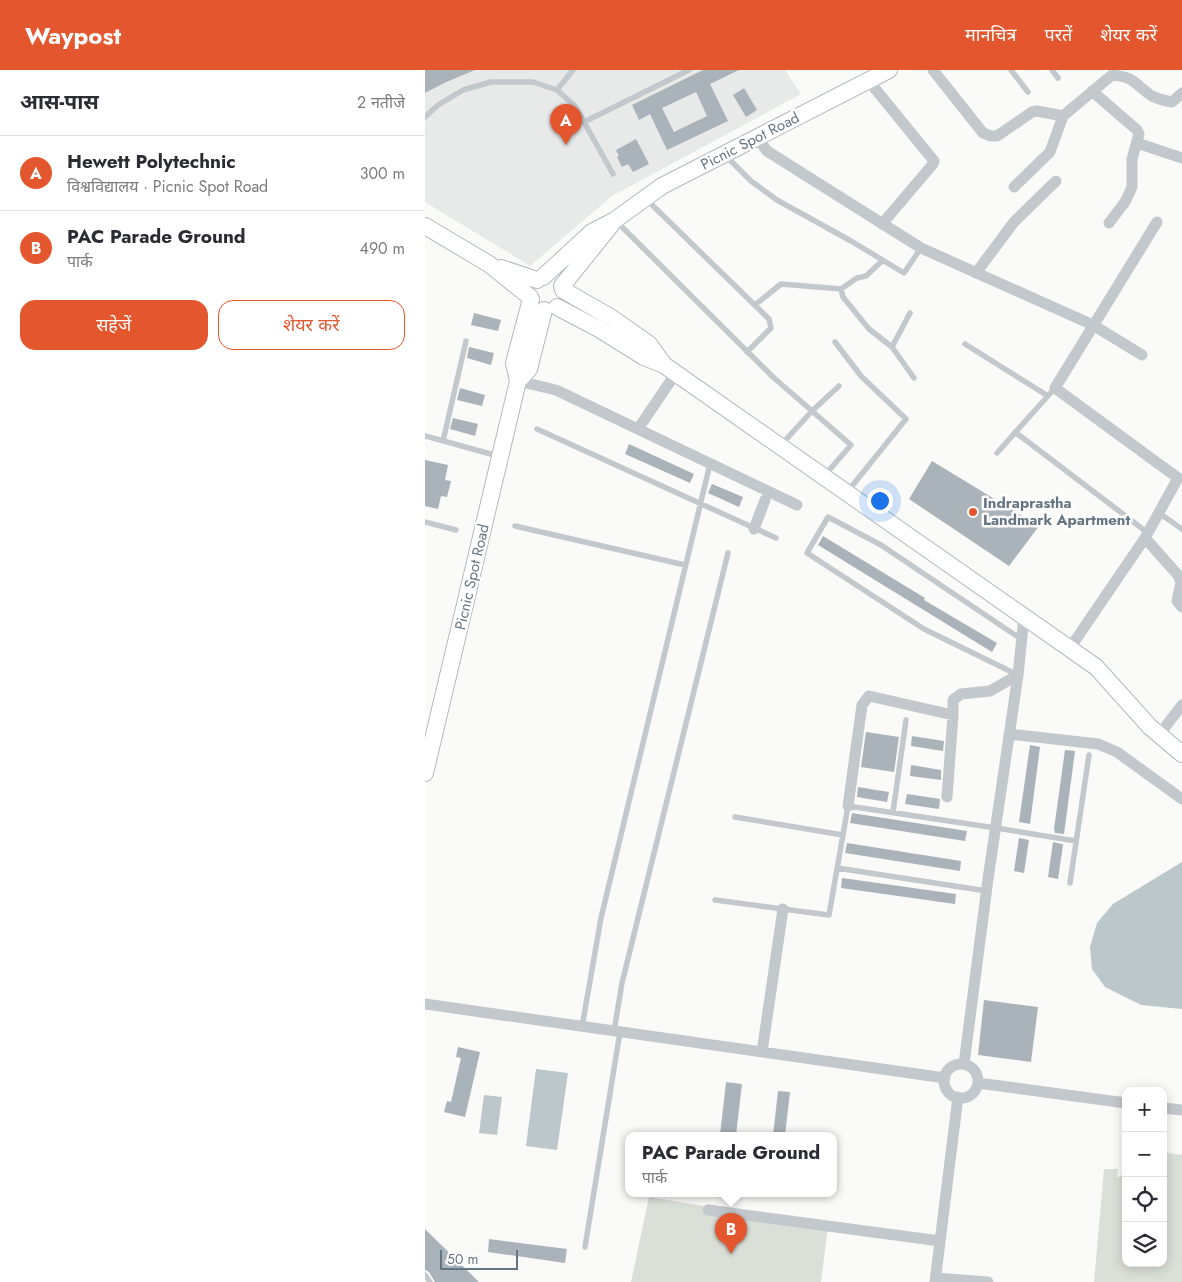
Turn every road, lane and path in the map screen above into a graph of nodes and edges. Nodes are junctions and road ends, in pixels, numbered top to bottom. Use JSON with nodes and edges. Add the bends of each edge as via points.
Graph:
{"nodes":[{"id":1,"x":573,"y":70,"type":"edge"},
{"id":2,"x":689,"y":70,"type":"edge"},
{"id":3,"x":889,"y":70,"type":"edge"},
{"id":4,"x":933,"y":70,"type":"edge"},
{"id":5,"x":1011,"y":70,"type":"edge"},
{"id":6,"x":1052,"y":70,"type":"edge"},
{"id":7,"x":1058,"y":78,"type":"dead end"},
{"id":8,"x":868,"y":80,"type":"junction"},
{"id":9,"x":557,"y":90,"type":"junction"},
{"id":10,"x":1093,"y":91,"type":"junction"},
{"id":11,"x":1028,"y":92,"type":"dead end"},
{"id":12,"x":1182,"y":93,"type":"edge"},
{"id":13,"x":1063,"y":116,"type":"junction"},
{"id":14,"x":425,"y":117,"type":"edge"},
{"id":15,"x":584,"y":122,"type":"junction"},
{"id":16,"x":757,"y":137,"type":"junction"},
{"id":17,"x":1137,"y":144,"type":"junction"},
{"id":18,"x":724,"y":154,"type":"junction"},
{"id":19,"x":1182,"y":158,"type":"edge"},
{"id":20,"x":613,"y":174,"type":"dead end"},
{"id":21,"x":1055,"y":181,"type":"dead end"},
{"id":22,"x":1014,"y":187,"type":"dead end"},
{"id":23,"x":645,"y":198,"type":"junction"},
{"id":24,"x":615,"y":220,"type":"junction"},
{"id":25,"x":1157,"y":222,"type":"dead end"},
{"id":26,"x":1109,"y":223,"type":"dead end"},
{"id":27,"x":882,"y":224,"type":"junction"},
{"id":28,"x":425,"y":226,"type":"edge"},
{"id":29,"x":921,"y":248,"type":"junction"},
{"id":30,"x":882,"y":261,"type":"junction"},
{"id":31,"x":489,"y":264,"type":"junction"},
{"id":32,"x":976,"y":273,"type":"junction"},
{"id":33,"x":540,"y":278,"type":"junction"},
{"id":34,"x":562,"y":288,"type":"junction"},
{"id":35,"x":841,"y":289,"type":"junction"},
{"id":36,"x":531,"y":298,"type":"junction"},
{"id":37,"x":755,"y":305,"type":"junction"},
{"id":38,"x":550,"y":308,"type":"junction"},
{"id":39,"x":910,"y":313,"type":"dead end"},
{"id":40,"x":1093,"y":325,"type":"junction"},
{"id":41,"x":466,"y":341,"type":"dead end"},
{"id":42,"x":835,"y":342,"type":"dead end"},
{"id":43,"x":965,"y":344,"type":"dead end"},
{"id":44,"x":892,"y":347,"type":"junction"},
{"id":45,"x":747,"y":352,"type":"junction"},
{"id":46,"x":1142,"y":354,"type":"dead end"},
{"id":47,"x":670,"y":369,"type":"junction"},
{"id":48,"x":914,"y":378,"type":"dead end"},
{"id":49,"x":518,"y":380,"type":"junction"},
{"id":50,"x":839,"y":386,"type":"dead end"},
{"id":51,"x":1052,"y":392,"type":"junction"},
{"id":52,"x":812,"y":411,"type":"junction"},
{"id":53,"x":537,"y":429,"type":"dead end"},
{"id":54,"x":637,"y":429,"type":"junction"},
{"id":55,"x":1015,"y":432,"type":"junction"},
{"id":56,"x":425,"y":436,"type":"edge"},
{"id":57,"x":443,"y":440,"type":"junction"},
{"id":58,"x":780,"y":446,"type":"junction"},
{"id":59,"x":997,"y":453,"type":"dead end"},
{"id":60,"x":500,"y":456,"type":"junction"},
{"id":61,"x":710,"y":463,"type":"junction"},
{"id":62,"x":824,"y":477,"type":"junction"},
{"id":63,"x":847,"y":492,"type":"junction"},
{"id":64,"x":765,"y":500,"type":"dead end"},
{"id":65,"x":699,"y":504,"type":"junction"},
{"id":66,"x":797,"y":505,"type":"dead end"},
{"id":67,"x":1159,"y":513,"type":"junction"},
{"id":68,"x":425,"y":522,"type":"edge"},
{"id":69,"x":515,"y":526,"type":"dead end"},
{"id":70,"x":754,"y":529,"type":"junction"},
{"id":71,"x":1182,"y":529,"type":"edge"},
{"id":72,"x":457,"y":530,"type":"dead end"},
{"id":73,"x":1147,"y":535,"type":"junction"},
{"id":74,"x":776,"y":538,"type":"dead end"},
{"id":75,"x":728,"y":553,"type":"dead end"},
{"id":76,"x":685,"y":565,"type":"junction"},
{"id":77,"x":1182,"y":607,"type":"edge"},
{"id":78,"x":1024,"y":617,"type":"junction"},
{"id":79,"x":1021,"y":639,"type":"junction"},
{"id":80,"x":1070,"y":648,"type":"junction"},
{"id":81,"x":1018,"y":674,"type":"junction"},
{"id":82,"x":1182,"y":705,"type":"edge"},
{"id":83,"x":953,"y":714,"type":"junction"},
{"id":84,"x":906,"y":720,"type":"dead end"},
{"id":85,"x":1009,"y":734,"type":"junction"},
{"id":86,"x":1159,"y":735,"type":"junction"},
{"id":87,"x":1182,"y":754,"type":"edge"},
{"id":88,"x":1089,"y":755,"type":"dead end"},
{"id":89,"x":426,"y":764,"type":"edge"},
{"id":90,"x":947,"y":797,"type":"dead end"},
{"id":91,"x":1182,"y":799,"type":"edge"},
{"id":92,"x":848,"y":806,"type":"junction"},
{"id":93,"x":893,"y":812,"type":"junction"},
{"id":94,"x":735,"y":817,"type":"dead end"},
{"id":95,"x":996,"y":828,"type":"junction"},
{"id":96,"x":843,"y":835,"type":"junction"},
{"id":97,"x":1076,"y":841,"type":"junction"},
{"id":98,"x":837,"y":868,"type":"junction"},
{"id":99,"x":1070,"y":883,"type":"dead end"},
{"id":100,"x":987,"y":891,"type":"junction"},
{"id":101,"x":715,"y":900,"type":"dead end"},
{"id":102,"x":783,"y":909,"type":"junction"},
{"id":103,"x":425,"y":1004,"type":"edge"},
{"id":104,"x":582,"y":1027,"type":"junction"},
{"id":105,"x":617,"y":1032,"type":"junction"},
{"id":106,"x":762,"y":1052,"type":"junction"},
{"id":107,"x":964,"y":1064,"type":"junction"},
{"id":108,"x":945,"y":1078,"type":"junction"},
{"id":109,"x":978,"y":1082,"type":"junction"},
{"id":110,"x":958,"y":1097,"type":"junction"},
{"id":111,"x":1122,"y":1102,"type":"edge"},
{"id":112,"x":1167,"y":1108,"type":"edge"},
{"id":113,"x":1182,"y":1110,"type":"edge"},
{"id":114,"x":708,"y":1210,"type":"dead end"},
{"id":115,"x":941,"y":1241,"type":"junction"},
{"id":116,"x":585,"y":1247,"type":"dead end"},
{"id":117,"x":425,"y":1275,"type":"edge"},
{"id":118,"x":936,"y":1280,"type":"edge"},
{"id":119,"x":430,"y":1282,"type":"edge"},
{"id":120,"x":988,"y":1282,"type":"edge"}],
"edges":[{"from":1,"to":9,"type":"lane"},
{"from":2,"to":15,"type":"lane"},
{"from":3,"to":8,"type":"street","name":"Picnic Spot Road"},
{"from":4,"to":13,"type":"street","via":[[983,133],[991,136],[997,136],[1031,112]]},
{"from":5,"to":11,"type":"lane"},
{"from":6,"to":7,"type":"lane"},
{"from":8,"to":16,"type":"street","name":"Picnic Spot Road"},
{"from":8,"to":27,"type":"street","via":[[934,160]]},
{"from":9,"to":14,"type":"lane","via":[[533,82],[491,82],[463,90]]},
{"from":9,"to":15,"type":"lane","via":[[575,106]]},
{"from":10,"to":12,"type":"street","via":[[1112,75],[1132,79],[1162,100],[1172,102]]},
{"from":10,"to":13,"type":"street"},
{"from":10,"to":17,"type":"street","via":[[1137,130]]},
{"from":13,"to":22,"type":"street","via":[[1050,152]]},
{"from":15,"to":20,"type":"lane"},
{"from":16,"to":18,"type":"street","name":"Picnic Spot Road"},
{"from":16,"to":27,"type":"street","via":[[767,151]]},
{"from":17,"to":19,"type":"street"},
{"from":17,"to":26,"type":"street","via":[[1132,159],[1132,187]]},
{"from":18,"to":23,"type":"street","name":"Picnic Spot Road"},
{"from":18,"to":30,"type":"lane","via":[[751,181],[777,200],[851,240]]},
{"from":21,"to":32,"type":"street","via":[[1014,222]]},
{"from":23,"to":24,"type":"street","name":"Picnic Spot Road"},
{"from":23,"to":37,"type":"lane"},
{"from":24,"to":33,"type":"street","name":"Picnic Spot Road","via":[[592,232]]},
{"from":24,"to":34,"type":"street","name":"Picnic Spot Road"},
{"from":24,"to":45,"type":"lane"},
{"from":25,"to":40,"type":"street"},
{"from":27,"to":29,"type":"street"},
{"from":28,"to":31,"type":"street"},
{"from":29,"to":30,"type":"lane","via":[[904,274]]},
{"from":29,"to":32,"type":"street"},
{"from":30,"to":35,"type":"lane","via":[[866,276]]},
{"from":31,"to":33,"type":"street"},
{"from":31,"to":36,"type":"street"},
{"from":32,"to":40,"type":"street"},
{"from":33,"to":34,"type":"street","via":[[556,280]]},
{"from":33,"to":36,"type":"street","via":[[531,287]]},
{"from":34,"to":38,"type":"street","via":[[563,297]]},
{"from":34,"to":47,"type":"street","via":[[649,344]]},
{"from":35,"to":37,"type":"lane","via":[[781,284]]},
{"from":35,"to":44,"type":"lane","via":[[843,297],[869,329]]},
{"from":36,"to":38,"type":"street","via":[[536,306]]},
{"from":36,"to":49,"type":"street","name":"Picnic Spot Road","via":[[514,364]]},
{"from":37,"to":45,"type":"lane","via":[[769,319],[771,328]]},
{"from":38,"to":47,"type":"street","via":[[599,329]]},
{"from":38,"to":49,"type":"street","name":"Picnic Spot Road","via":[[529,369]]},
{"from":39,"to":44,"type":"lane"},
{"from":40,"to":46,"type":"street"},
{"from":40,"to":51,"type":"street"},
{"from":41,"to":57,"type":"lane"},
{"from":42,"to":63,"type":"lane","via":[[861,376],[906,419]]},
{"from":43,"to":51,"type":"lane"},
{"from":44,"to":48,"type":"lane"},
{"from":45,"to":52,"type":"lane"},
{"from":47,"to":54,"type":"street"},
{"from":47,"to":58,"type":"street"},
{"from":49,"to":54,"type":"street","via":[[556,390]]},
{"from":49,"to":60,"type":"street","name":"Picnic Spot Road"},
{"from":50,"to":52,"type":"lane"},
{"from":51,"to":55,"type":"lane"},
{"from":51,"to":67,"type":"street","via":[[1178,478]]},
{"from":52,"to":58,"type":"lane"},
{"from":52,"to":62,"type":"lane","via":[[851,444]]},
{"from":53,"to":65,"type":"lane"},
{"from":54,"to":61,"type":"street"},
{"from":55,"to":59,"type":"lane"},
{"from":55,"to":73,"type":"lane"},
{"from":56,"to":57,"type":"lane"},
{"from":57,"to":60,"type":"lane"},
{"from":58,"to":62,"type":"street"},
{"from":60,"to":89,"type":"street","name":"Picnic Spot Road"},
{"from":61,"to":65,"type":"lane"},
{"from":61,"to":66,"type":"street"},
{"from":62,"to":63,"type":"street"},
{"from":63,"to":78,"type":"street"},
{"from":64,"to":70,"type":"street"},
{"from":65,"to":70,"type":"lane"},
{"from":65,"to":76,"type":"lane"},
{"from":67,"to":71,"type":"lane"},
{"from":67,"to":73,"type":"street"},
{"from":68,"to":72,"type":"lane"},
{"from":69,"to":76,"type":"lane"},
{"from":70,"to":74,"type":"lane"},
{"from":73,"to":77,"type":"street","via":[[1178,575],[1181,583],[1177,601]]},
{"from":73,"to":80,"type":"street"},
{"from":75,"to":105,"type":"lane","via":[[622,983]]},
{"from":76,"to":104,"type":"lane","via":[[601,918]]},
{"from":78,"to":79,"type":"street"},
{"from":78,"to":80,"type":"street"},
{"from":79,"to":81,"type":"street"},
{"from":79,"to":81,"type":"lane","via":[[881,545],[828,517],[807,553],[924,629]]},
{"from":80,"to":86,"type":"street","via":[[1096,667]]},
{"from":81,"to":83,"type":"street","via":[[990,692],[961,694],[953,700]]},
{"from":81,"to":85,"type":"street"},
{"from":82,"to":86,"type":"street"},
{"from":83,"to":90,"type":"street"},
{"from":83,"to":92,"type":"street","via":[[869,696],[862,704]]},
{"from":84,"to":93,"type":"lane"},
{"from":85,"to":91,"type":"street","via":[[1098,744],[1117,752]]},
{"from":85,"to":95,"type":"street"},
{"from":86,"to":87,"type":"street"},
{"from":88,"to":97,"type":"lane"},
{"from":92,"to":93,"type":"lane"},
{"from":92,"to":96,"type":"lane"},
{"from":93,"to":95,"type":"lane"},
{"from":94,"to":96,"type":"lane"},
{"from":95,"to":97,"type":"lane"},
{"from":95,"to":100,"type":"street"},
{"from":96,"to":98,"type":"lane"},
{"from":97,"to":99,"type":"lane"},
{"from":98,"to":100,"type":"lane"},
{"from":98,"to":102,"type":"lane","via":[[829,915]]},
{"from":100,"to":107,"type":"street"},
{"from":101,"to":102,"type":"lane"},
{"from":102,"to":106,"type":"street"},
{"from":103,"to":104,"type":"street"},
{"from":104,"to":105,"type":"street"},
{"from":105,"to":106,"type":"street"},
{"from":105,"to":116,"type":"lane"},
{"from":106,"to":108,"type":"street"},
{"from":107,"to":108,"type":"street","via":[[951,1067]]},
{"from":107,"to":109,"type":"street","via":[[975,1071]]},
{"from":108,"to":110,"type":"street","via":[[947,1090]]},
{"from":109,"to":110,"type":"street","via":[[971,1094]]},
{"from":109,"to":111,"type":"street"},
{"from":110,"to":115,"type":"street"},
{"from":112,"to":113,"type":"street"},
{"from":114,"to":115,"type":"street"},
{"from":115,"to":118,"type":"street"},
{"from":117,"to":119,"type":"lane"},
{"from":118,"to":120,"type":"street"}]}
